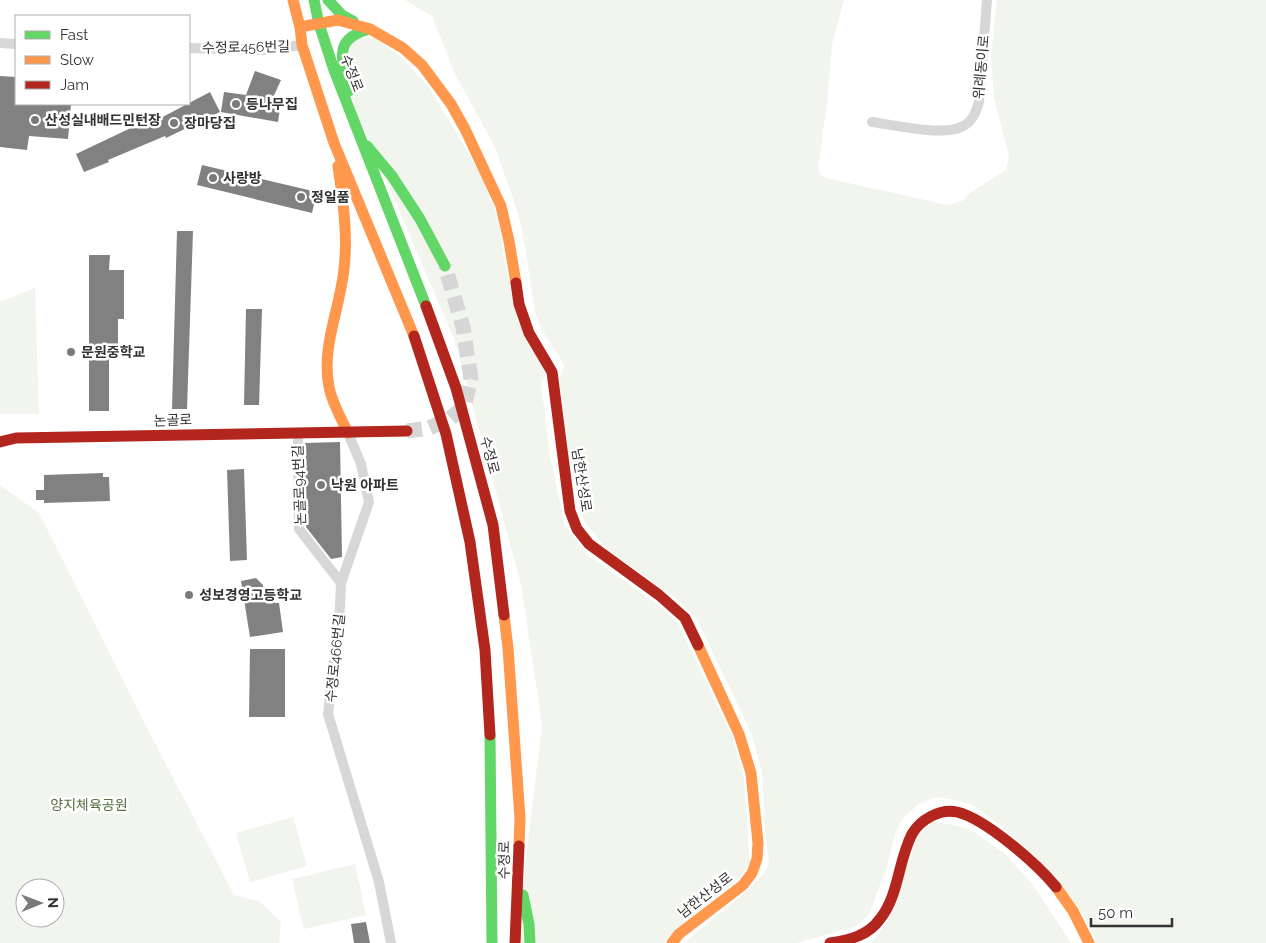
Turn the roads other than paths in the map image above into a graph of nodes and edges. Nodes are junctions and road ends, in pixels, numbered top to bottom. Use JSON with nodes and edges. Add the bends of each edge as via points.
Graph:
{"nodes":[{"id":1,"x":293,"y":0,"type":"edge"},
{"id":2,"x":314,"y":0,"type":"edge"},
{"id":3,"x":328,"y":0,"type":"edge"},
{"id":4,"x":987,"y":0,"type":"edge"},
{"id":5,"x":319,"y":24,"type":"junction"},
{"id":6,"x":300,"y":27,"type":"junction"},
{"id":7,"x":370,"y":29,"type":"junction"},
{"id":8,"x":324,"y":39,"type":"junction"},
{"id":9,"x":0,"y":43,"type":"edge"},
{"id":10,"x":15,"y":44,"type":"edge"},
{"id":11,"x":302,"y":45,"type":"junction"},
{"id":12,"x":190,"y":48,"type":"edge"},
{"id":13,"x":352,"y":112,"type":"junction"},
{"id":14,"x":872,"y":122,"type":"dead end"},
{"id":15,"x":360,"y":137,"type":"junction"},
{"id":16,"x":334,"y":143,"type":"junction"},
{"id":17,"x":445,"y":266,"type":"tunnel mouth"},
{"id":18,"x":407,"y":431,"type":"tunnel mouth"},
{"id":19,"x":298,"y":433,"type":"junction"},
{"id":20,"x":348,"y":433,"type":"junction"},
{"id":21,"x":0,"y":442,"type":"edge"},
{"id":22,"x":341,"y":583,"type":"junction"},
{"id":23,"x":519,"y":874,"type":"junction"},
{"id":24,"x":391,"y":943,"type":"edge"},
{"id":25,"x":492,"y":943,"type":"edge"},
{"id":26,"x":515,"y":943,"type":"edge"},
{"id":27,"x":530,"y":943,"type":"edge"},
{"id":28,"x":672,"y":943,"type":"edge"},
{"id":29,"x":830,"y":943,"type":"edge"},
{"id":30,"x":1089,"y":943,"type":"edge"}],
"edges":[{"from":1,"to":6,"type":"main road","name":"수정로"},
{"from":2,"to":5,"type":"main road","name":"수정로"},
{"from":3,"to":7,"type":"main road","via":[[342,15]]},
{"from":4,"to":14,"type":"street","name":"위례동이로","via":[[979,102],[974,116],[962,127],[944,131]]},
{"from":5,"to":6,"type":"main road","name":"남한산성로"},
{"from":5,"to":7,"type":"main road","name":"남한산성로","via":[[338,20]]},
{"from":5,"to":8,"type":"main road","name":"수정로"},
{"from":6,"to":11,"type":"main road","name":"수정로"},
{"from":7,"to":13,"type":"main road","via":[[353,35],[344,44]]},
{"from":7,"to":28,"type":"main road","name":"남한산성로","via":[[404,48],[435,80],[465,129],[501,206],[510,241],[518,304],[529,333],[552,372],[570,511],[577,529],[589,544],[685,618],[739,734],[751,773],[757,859],[742,886],[679,934]]},
{"from":8,"to":11,"type":"main road"},
{"from":8,"to":13,"type":"main road","name":"수정로"},
{"from":9,"to":10,"type":"street"},
{"from":11,"to":12,"type":"street","name":"수정로456번길","via":[[267,50]]},
{"from":11,"to":16,"type":"main road","name":"수정로"},
{"from":13,"to":15,"type":"main road","name":"수정로"},
{"from":15,"to":17,"type":"main road","via":[[397,183]]},
{"from":15,"to":23,"type":"main road","name":"수정로","via":[[442,347],[493,525],[508,648],[520,818]]},
{"from":16,"to":20,"type":"main road","via":[[346,210],[346,234],[342,281],[330,333],[327,369],[333,400]]},
{"from":16,"to":25,"type":"main road","name":"수정로","via":[[410,322],[446,434],[470,542],[485,650],[491,744]]},
{"from":18,"to":20,"type":"main road","name":"논골로"},
{"from":19,"to":20,"type":"main road","name":"논골로"},
{"from":19,"to":21,"type":"main road","name":"논골로","via":[[16,438]]},
{"from":19,"to":22,"type":"street","name":"논골로94번길","via":[[298,529]]},
{"from":20,"to":22,"type":"street","name":"수정로466번길","via":[[361,464],[368,502]]},
{"from":22,"to":24,"type":"street","name":"수정로466번길","via":[[328,714],[379,882]]},
{"from":23,"to":26,"type":"main road","name":"수정로"},
{"from":23,"to":27,"type":"main road"},
{"from":29,"to":30,"type":"main road","via":[[865,933],[879,921],[892,893],[910,837],[918,825],[943,812],[956,812],[975,820],[1038,868],[1060,892]]}]}
